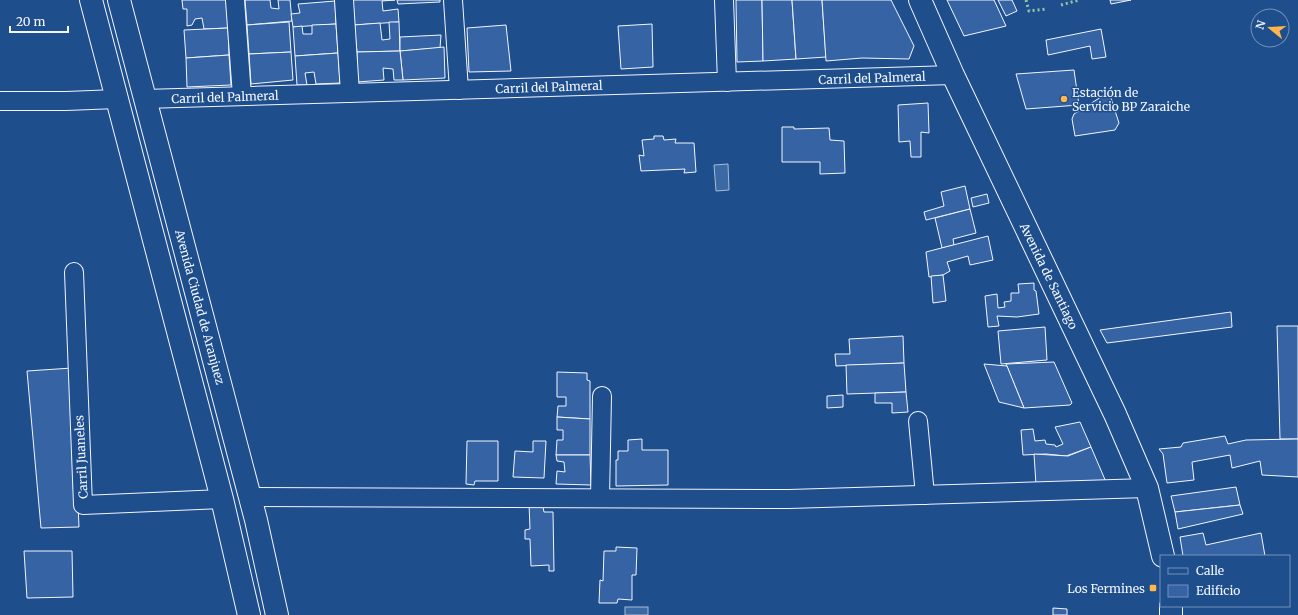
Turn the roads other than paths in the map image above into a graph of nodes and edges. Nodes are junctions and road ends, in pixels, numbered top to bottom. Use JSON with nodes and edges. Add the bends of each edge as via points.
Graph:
{"nodes":[{"id":1,"x":91,"y":0,"type":"edge"},
{"id":2,"x":119,"y":0,"type":"edge"},
{"id":3,"x":235,"y":0,"type":"edge"},
{"id":4,"x":344,"y":0,"type":"edge"},
{"id":5,"x":453,"y":0,"type":"edge"},
{"id":6,"x":724,"y":0,"type":"edge"},
{"id":7,"x":920,"y":0,"type":"edge"},
{"id":8,"x":953,"y":75,"type":"junction"},
{"id":9,"x":727,"y":82,"type":"junction"},
{"id":10,"x":458,"y":90,"type":"junction"},
{"id":11,"x":350,"y":93,"type":"junction"},
{"id":12,"x":242,"y":96,"type":"junction"},
{"id":13,"x":116,"y":99,"type":"junction"},
{"id":14,"x":144,"y":99,"type":"junction"},
{"id":15,"x":0,"y":101,"type":"edge"},
{"id":16,"x":74,"y":272,"type":"dead end"},
{"id":17,"x":602,"y":396,"type":"dead end"},
{"id":18,"x":918,"y":422,"type":"dead end"},
{"id":19,"x":1147,"y":488,"type":"junction"},
{"id":20,"x":926,"y":494,"type":"junction"},
{"id":21,"x":250,"y":497,"type":"junction"},
{"id":22,"x":600,"y":498,"type":"junction"},
{"id":23,"x":222,"y":499,"type":"junction"},
{"id":24,"x":1163,"y":555,"type":"edge"},
{"id":25,"x":249,"y":615,"type":"edge"},
{"id":26,"x":277,"y":615,"type":"edge"}],
"edges":[{"from":1,"to":13,"type":"main road"},
{"from":2,"to":14,"type":"main road","name":"Avenida Ciudad de Aranjuez"},
{"from":3,"to":12,"type":"street"},
{"from":4,"to":11,"type":"street"},
{"from":5,"to":10,"type":"street"},
{"from":6,"to":9,"type":"street"},
{"from":7,"to":8,"type":"main road","name":"Avenida de Santiago"},
{"from":8,"to":9,"type":"street","name":"Carril del Palmeral"},
{"from":8,"to":19,"type":"main road","name":"Avenida de Santiago","via":[[1115,414]]},
{"from":9,"to":10,"type":"street","name":"Carril del Palmeral"},
{"from":10,"to":11,"type":"street","name":"Carril del Palmeral"},
{"from":11,"to":12,"type":"street","name":"Carril del Palmeral"},
{"from":12,"to":14,"type":"street","name":"Carril del Palmeral"},
{"from":13,"to":15,"type":"street"},
{"from":13,"to":23,"type":"main road"},
{"from":14,"to":21,"type":"main road","name":"Avenida Ciudad de Aranjuez"},
{"from":16,"to":23,"type":"street","name":"Carril Juaneles","via":[[82,505]]},
{"from":17,"to":22,"type":"street"},
{"from":18,"to":20,"type":"street"},
{"from":19,"to":20,"type":"street"},
{"from":19,"to":24,"type":"main road","name":"Avenida de Santiago"},
{"from":20,"to":22,"type":"street","via":[[789,499]]},
{"from":21,"to":22,"type":"street"},
{"from":21,"to":26,"type":"main road","name":"Avenida Ciudad de Aranjuez"},
{"from":23,"to":25,"type":"main road"}]}
